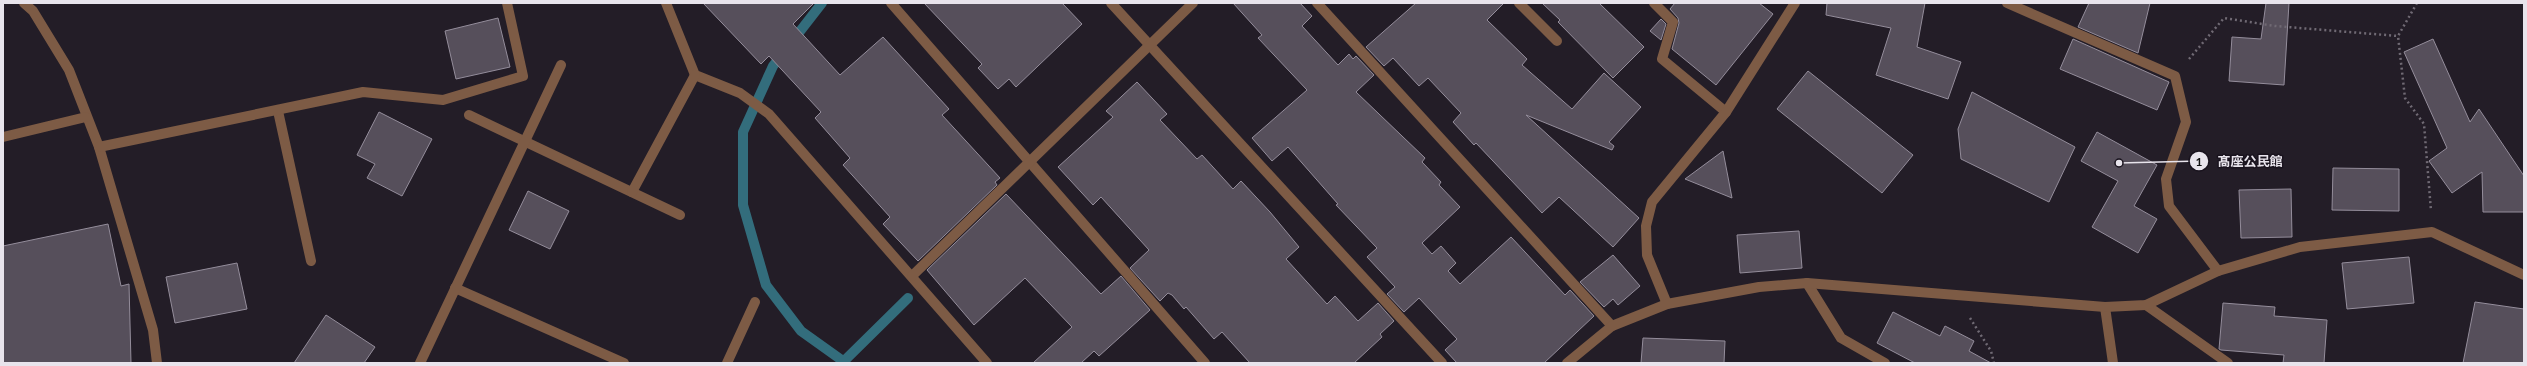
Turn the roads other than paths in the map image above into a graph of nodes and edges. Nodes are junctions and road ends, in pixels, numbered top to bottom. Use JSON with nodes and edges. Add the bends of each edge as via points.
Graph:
{"nodes":[{"id":1,"x":24,"y":3,"type":"edge"},
{"id":2,"x":507,"y":3,"type":"edge"},
{"id":3,"x":666,"y":3,"type":"edge"},
{"id":4,"x":891,"y":3,"type":"edge"},
{"id":5,"x":1111,"y":3,"type":"edge"},
{"id":6,"x":1193,"y":3,"type":"edge"},
{"id":7,"x":1317,"y":3,"type":"edge"},
{"id":8,"x":1519,"y":3,"type":"edge"},
{"id":9,"x":1654,"y":3,"type":"edge"},
{"id":10,"x":1795,"y":3,"type":"edge"},
{"id":11,"x":2007,"y":3,"type":"edge"},
{"id":12,"x":1556,"y":41,"type":"dead end"},
{"id":13,"x":1149,"y":45,"type":"junction"},
{"id":14,"x":561,"y":65,"type":"dead end"},
{"id":15,"x":695,"y":75,"type":"junction"},
{"id":16,"x":278,"y":111,"type":"junction"},
{"id":17,"x":1726,"y":112,"type":"junction"},
{"id":18,"x":469,"y":115,"type":"dead end"},
{"id":19,"x":86,"y":118,"type":"junction"},
{"id":20,"x":3,"y":137,"type":"edge"},
{"id":21,"x":525,"y":142,"type":"junction"},
{"id":22,"x":99,"y":147,"type":"junction"},
{"id":23,"x":1031,"y":162,"type":"junction"},
{"id":24,"x":632,"y":192,"type":"junction"},
{"id":25,"x":680,"y":215,"type":"dead end"},
{"id":26,"x":312,"y":261,"type":"dead end"},
{"id":27,"x":2218,"y":271,"type":"junction"},
{"id":28,"x":2524,"y":275,"type":"edge"},
{"id":29,"x":912,"y":276,"type":"junction"},
{"id":30,"x":1807,"y":283,"type":"junction"},
{"id":31,"x":456,"y":288,"type":"junction"},
{"id":32,"x":755,"y":302,"type":"dead end"},
{"id":33,"x":1667,"y":304,"type":"junction"},
{"id":34,"x":2146,"y":305,"type":"junction"},
{"id":35,"x":2105,"y":307,"type":"junction"},
{"id":36,"x":1612,"y":326,"type":"junction"},
{"id":37,"x":157,"y":363,"type":"edge"},
{"id":38,"x":420,"y":363,"type":"edge"},
{"id":39,"x":624,"y":363,"type":"edge"},
{"id":40,"x":727,"y":363,"type":"edge"},
{"id":41,"x":987,"y":363,"type":"edge"},
{"id":42,"x":1205,"y":363,"type":"edge"},
{"id":43,"x":1442,"y":363,"type":"edge"},
{"id":44,"x":1567,"y":363,"type":"edge"},
{"id":45,"x":1885,"y":363,"type":"edge"},
{"id":46,"x":2113,"y":363,"type":"edge"},
{"id":47,"x":2228,"y":363,"type":"edge"}],
"edges":[{"from":1,"to":19,"type":"street","via":[[33,11],[68,70]]},
{"from":2,"to":16,"type":"street","via":[[523,76],[443,100],[363,92]]},
{"from":3,"to":15,"type":"street"},
{"from":4,"to":23,"type":"street"},
{"from":5,"to":13,"type":"street"},
{"from":6,"to":13,"type":"street"},
{"from":7,"to":36,"type":"street"},
{"from":8,"to":12,"type":"street"},
{"from":9,"to":17,"type":"street","via":[[1673,22],[1662,59]]},
{"from":10,"to":17,"type":"street"},
{"from":11,"to":27,"type":"street","via":[[2175,76],[2186,122],[2166,179],[2169,206]]},
{"from":13,"to":23,"type":"street"},
{"from":13,"to":43,"type":"street"},
{"from":14,"to":21,"type":"street"},
{"from":15,"to":24,"type":"street"},
{"from":15,"to":29,"type":"street","via":[[740,93],[769,114]]},
{"from":16,"to":22,"type":"street"},
{"from":16,"to":26,"type":"street"},
{"from":17,"to":33,"type":"street","via":[[1652,202],[1646,226],[1647,255]]},
{"from":18,"to":21,"type":"street"},
{"from":19,"to":20,"type":"street"},
{"from":19,"to":22,"type":"street"},
{"from":21,"to":24,"type":"street"},
{"from":21,"to":31,"type":"street"},
{"from":22,"to":37,"type":"street","via":[[153,330]]},
{"from":23,"to":29,"type":"street"},
{"from":23,"to":42,"type":"street"},
{"from":24,"to":25,"type":"street"},
{"from":27,"to":28,"type":"street","via":[[2300,247],[2432,232]]},
{"from":27,"to":34,"type":"street"},
{"from":29,"to":41,"type":"street"},
{"from":30,"to":33,"type":"street","via":[[1759,287]]},
{"from":30,"to":35,"type":"street"},
{"from":30,"to":45,"type":"street","via":[[1841,338]]},
{"from":31,"to":38,"type":"street"},
{"from":31,"to":39,"type":"street"},
{"from":32,"to":40,"type":"street"},
{"from":33,"to":36,"type":"street"},
{"from":34,"to":35,"type":"street"},
{"from":34,"to":47,"type":"street"},
{"from":35,"to":46,"type":"street"},
{"from":36,"to":44,"type":"street"}]}
